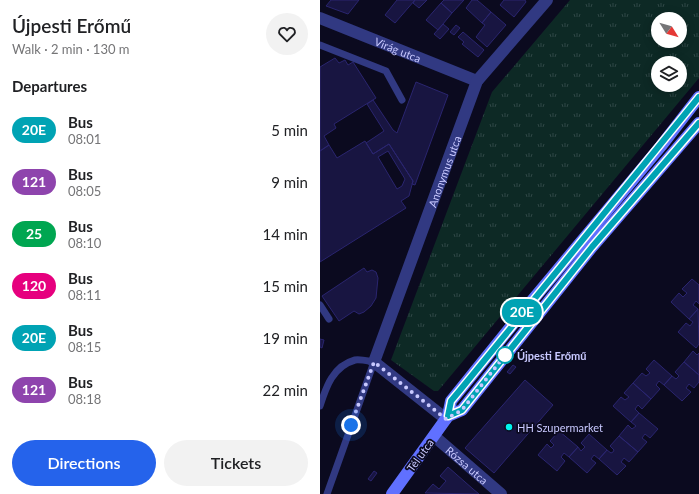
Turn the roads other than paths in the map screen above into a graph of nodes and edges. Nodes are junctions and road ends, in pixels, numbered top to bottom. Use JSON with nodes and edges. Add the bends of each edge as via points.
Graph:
{"nodes":[{"id":1,"x":548,"y":0,"type":"edge"},
{"id":2,"x":320,"y":18,"type":"edge"},
{"id":3,"x":320,"y":45,"type":"edge"},
{"id":4,"x":477,"y":81,"type":"junction"},
{"id":5,"x":699,"y":97,"type":"edge"},
{"id":6,"x":402,"y":100,"type":"dead end"},
{"id":7,"x":699,"y":123,"type":"edge"},
{"id":8,"x":320,"y":305,"type":"edge"},
{"id":9,"x":329,"y":319,"type":"dead end"},
{"id":10,"x":374,"y":362,"type":"junction"},
{"id":11,"x":320,"y":406,"type":"edge"},
{"id":12,"x":447,"y":417,"type":"junction"},
{"id":13,"x":434,"y":436,"type":"junction"},
{"id":14,"x":394,"y":493,"type":"edge"},
{"id":15,"x":327,"y":494,"type":"edge"},
{"id":16,"x":502,"y":494,"type":"edge"}],
"edges":[{"from":1,"to":4,"type":"street","name":"Anonymus utca"},
{"from":2,"to":4,"type":"street","name":"Virág utca"},
{"from":3,"to":6,"type":"lane","via":[[386,71]]},
{"from":4,"to":10,"type":"street","name":"Anonymus utca"},
{"from":5,"to":12,"type":"street","name":"Tél utca","via":[[451,401]]},
{"from":7,"to":12,"type":"street","name":"Tél utca","via":[[592,247],[462,410]]},
{"from":8,"to":9,"type":"lane"},
{"from":10,"to":11,"type":"lane","via":[[355,360],[338,370],[328,381]]},
{"from":10,"to":12,"type":"street"},
{"from":10,"to":15,"type":"lane","name":"Anonymus utca"},
{"from":12,"to":13,"type":"street","name":"Tél utca"},
{"from":13,"to":14,"type":"street","name":"Tél utca"},
{"from":13,"to":16,"type":"street","name":"Rózsa utca"}]}
